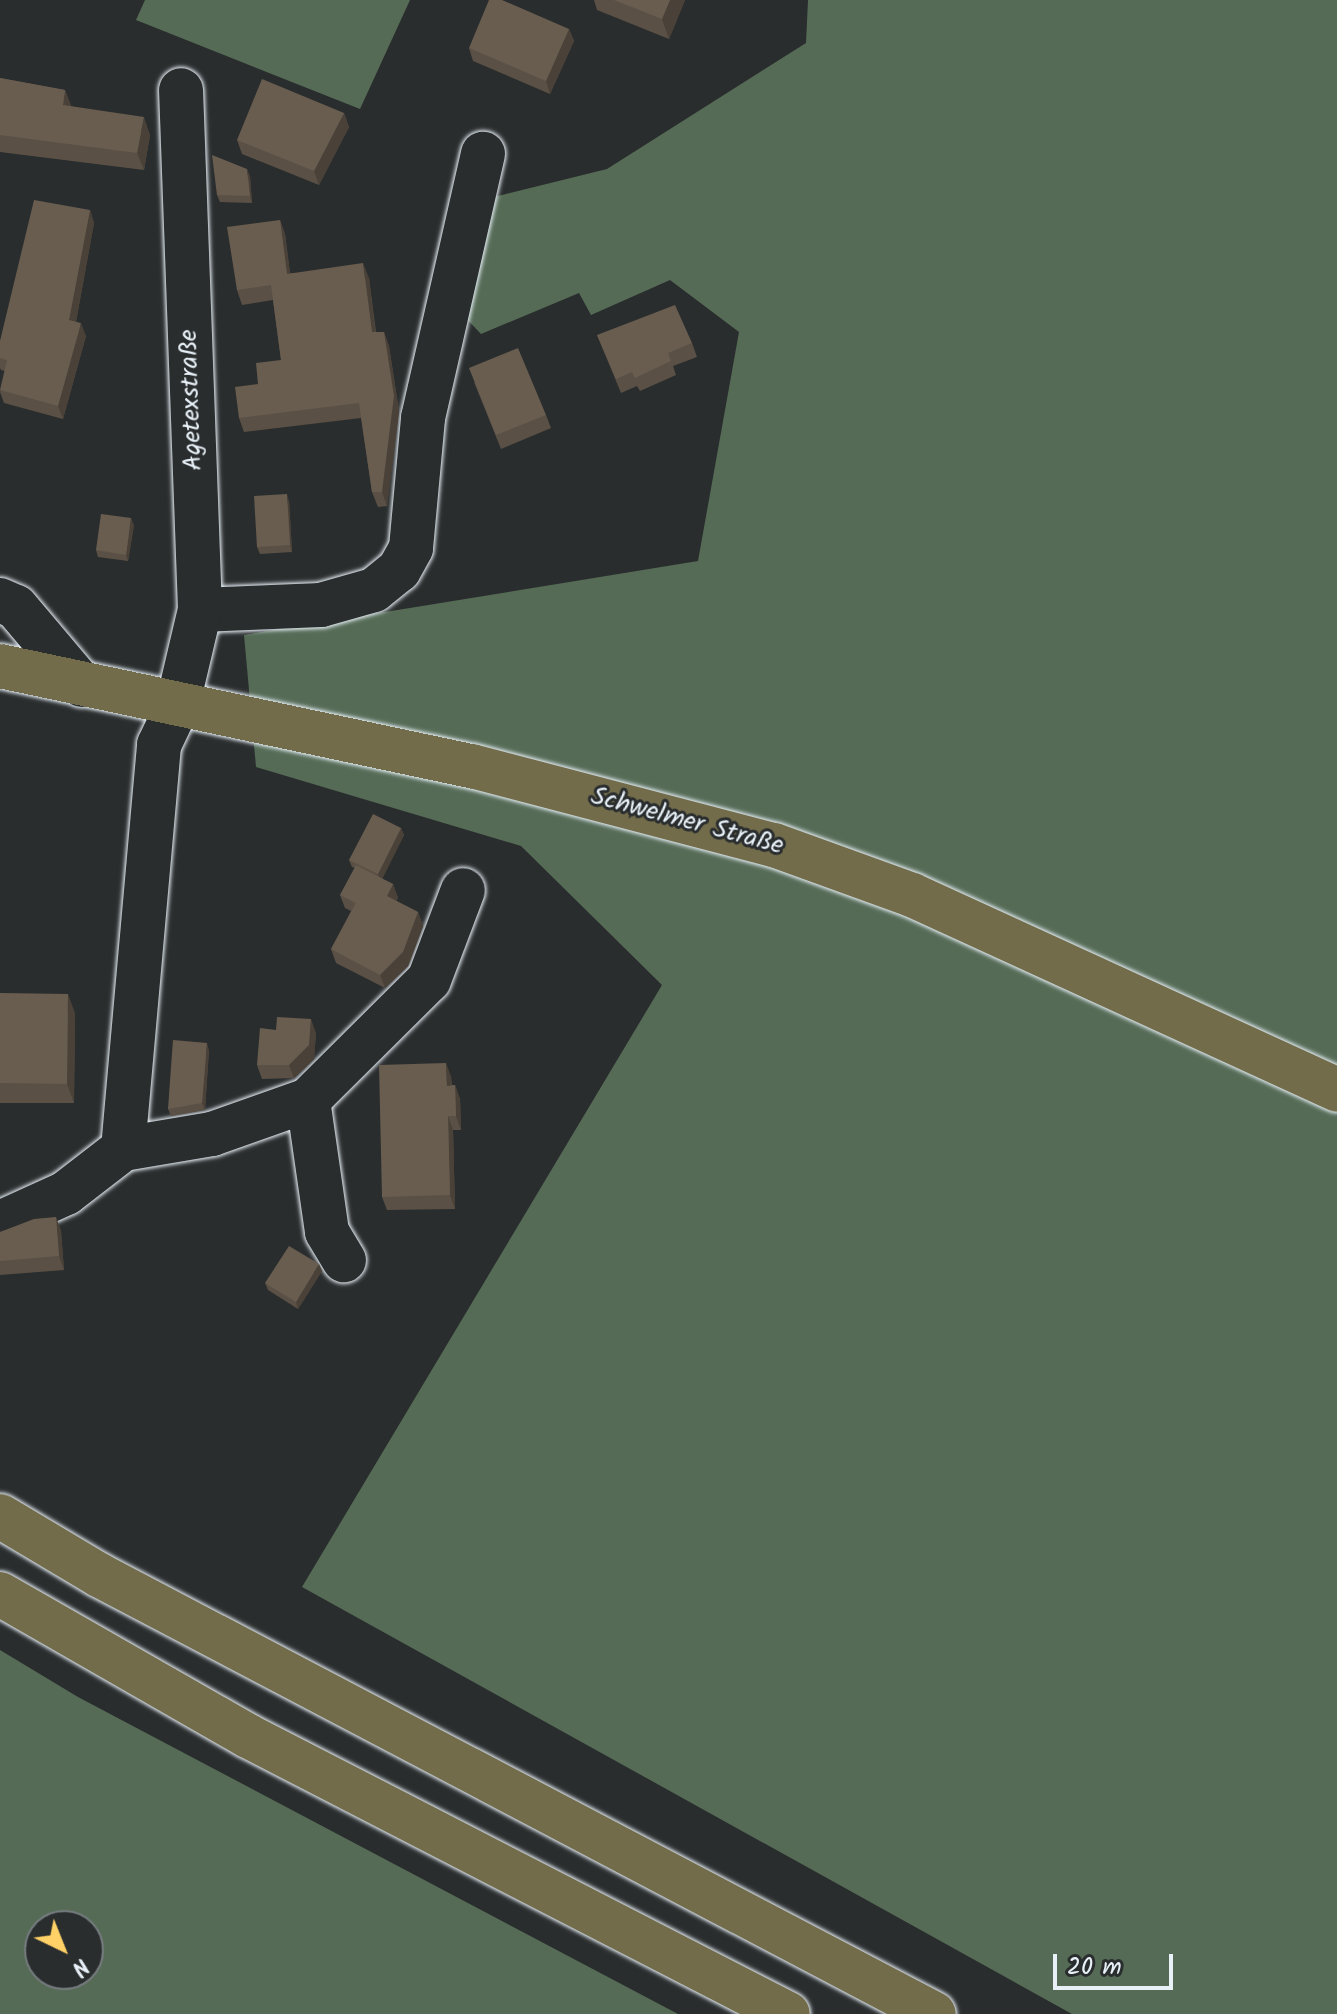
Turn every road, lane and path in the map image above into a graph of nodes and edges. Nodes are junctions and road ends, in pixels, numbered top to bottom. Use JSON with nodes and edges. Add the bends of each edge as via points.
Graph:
{"nodes":[{"id":1,"x":181,"y":90,"type":"dead end"},
{"id":2,"x":483,"y":154,"type":"dead end"},
{"id":3,"x":0,"y":600,"type":"edge"},
{"id":4,"x":200,"y":610,"type":"junction"},
{"id":5,"x":0,"y":666,"type":"edge"},
{"id":6,"x":82,"y":685,"type":"junction"},
{"id":7,"x":177,"y":707,"type":"junction"},
{"id":8,"x":463,"y":890,"type":"dead end"},
{"id":9,"x":1337,"y":1090,"type":"edge"},
{"id":10,"x":308,"y":1100,"type":"junction"},
{"id":11,"x":123,"y":1149,"type":"junction"},
{"id":12,"x":0,"y":1223,"type":"edge"},
{"id":13,"x":344,"y":1260,"type":"dead end"},
{"id":14,"x":0,"y":1516,"type":"edge"},
{"id":15,"x":0,"y":1594,"type":"edge"},
{"id":16,"x":788,"y":2014,"type":"edge"},
{"id":17,"x":934,"y":2014,"type":"edge"}],
"edges":[{"from":1,"to":4,"type":"street","name":"Agetexstraße"},
{"from":2,"to":4,"type":"street","via":[[423,418],[411,548],[399,570],[374,590],[321,605]]},
{"from":3,"to":6,"type":"street","via":[[16,607]]},
{"from":4,"to":7,"type":"street","name":"Agetexstraße"},
{"from":5,"to":6,"type":"main road","name":"Schwelmer Straße"},
{"from":6,"to":7,"type":"main road","name":"Schwelmer Straße"},
{"from":7,"to":9,"type":"main road","name":"Schwelmer Straße","via":[[472,766],[774,845],[926,901]]},
{"from":7,"to":11,"type":"street","name":"Agetexstraße","via":[[159,745]]},
{"from":8,"to":10,"type":"street","via":[[429,980]]},
{"from":10,"to":11,"type":"street","via":[[212,1134]]},
{"from":10,"to":13,"type":"street","via":[[327,1232]]},
{"from":11,"to":12,"type":"street","via":[[66,1193]]},
{"from":14,"to":17,"type":"main road","via":[[99,1575]]},
{"from":15,"to":16,"type":"main road","via":[[248,1736]]}]}
